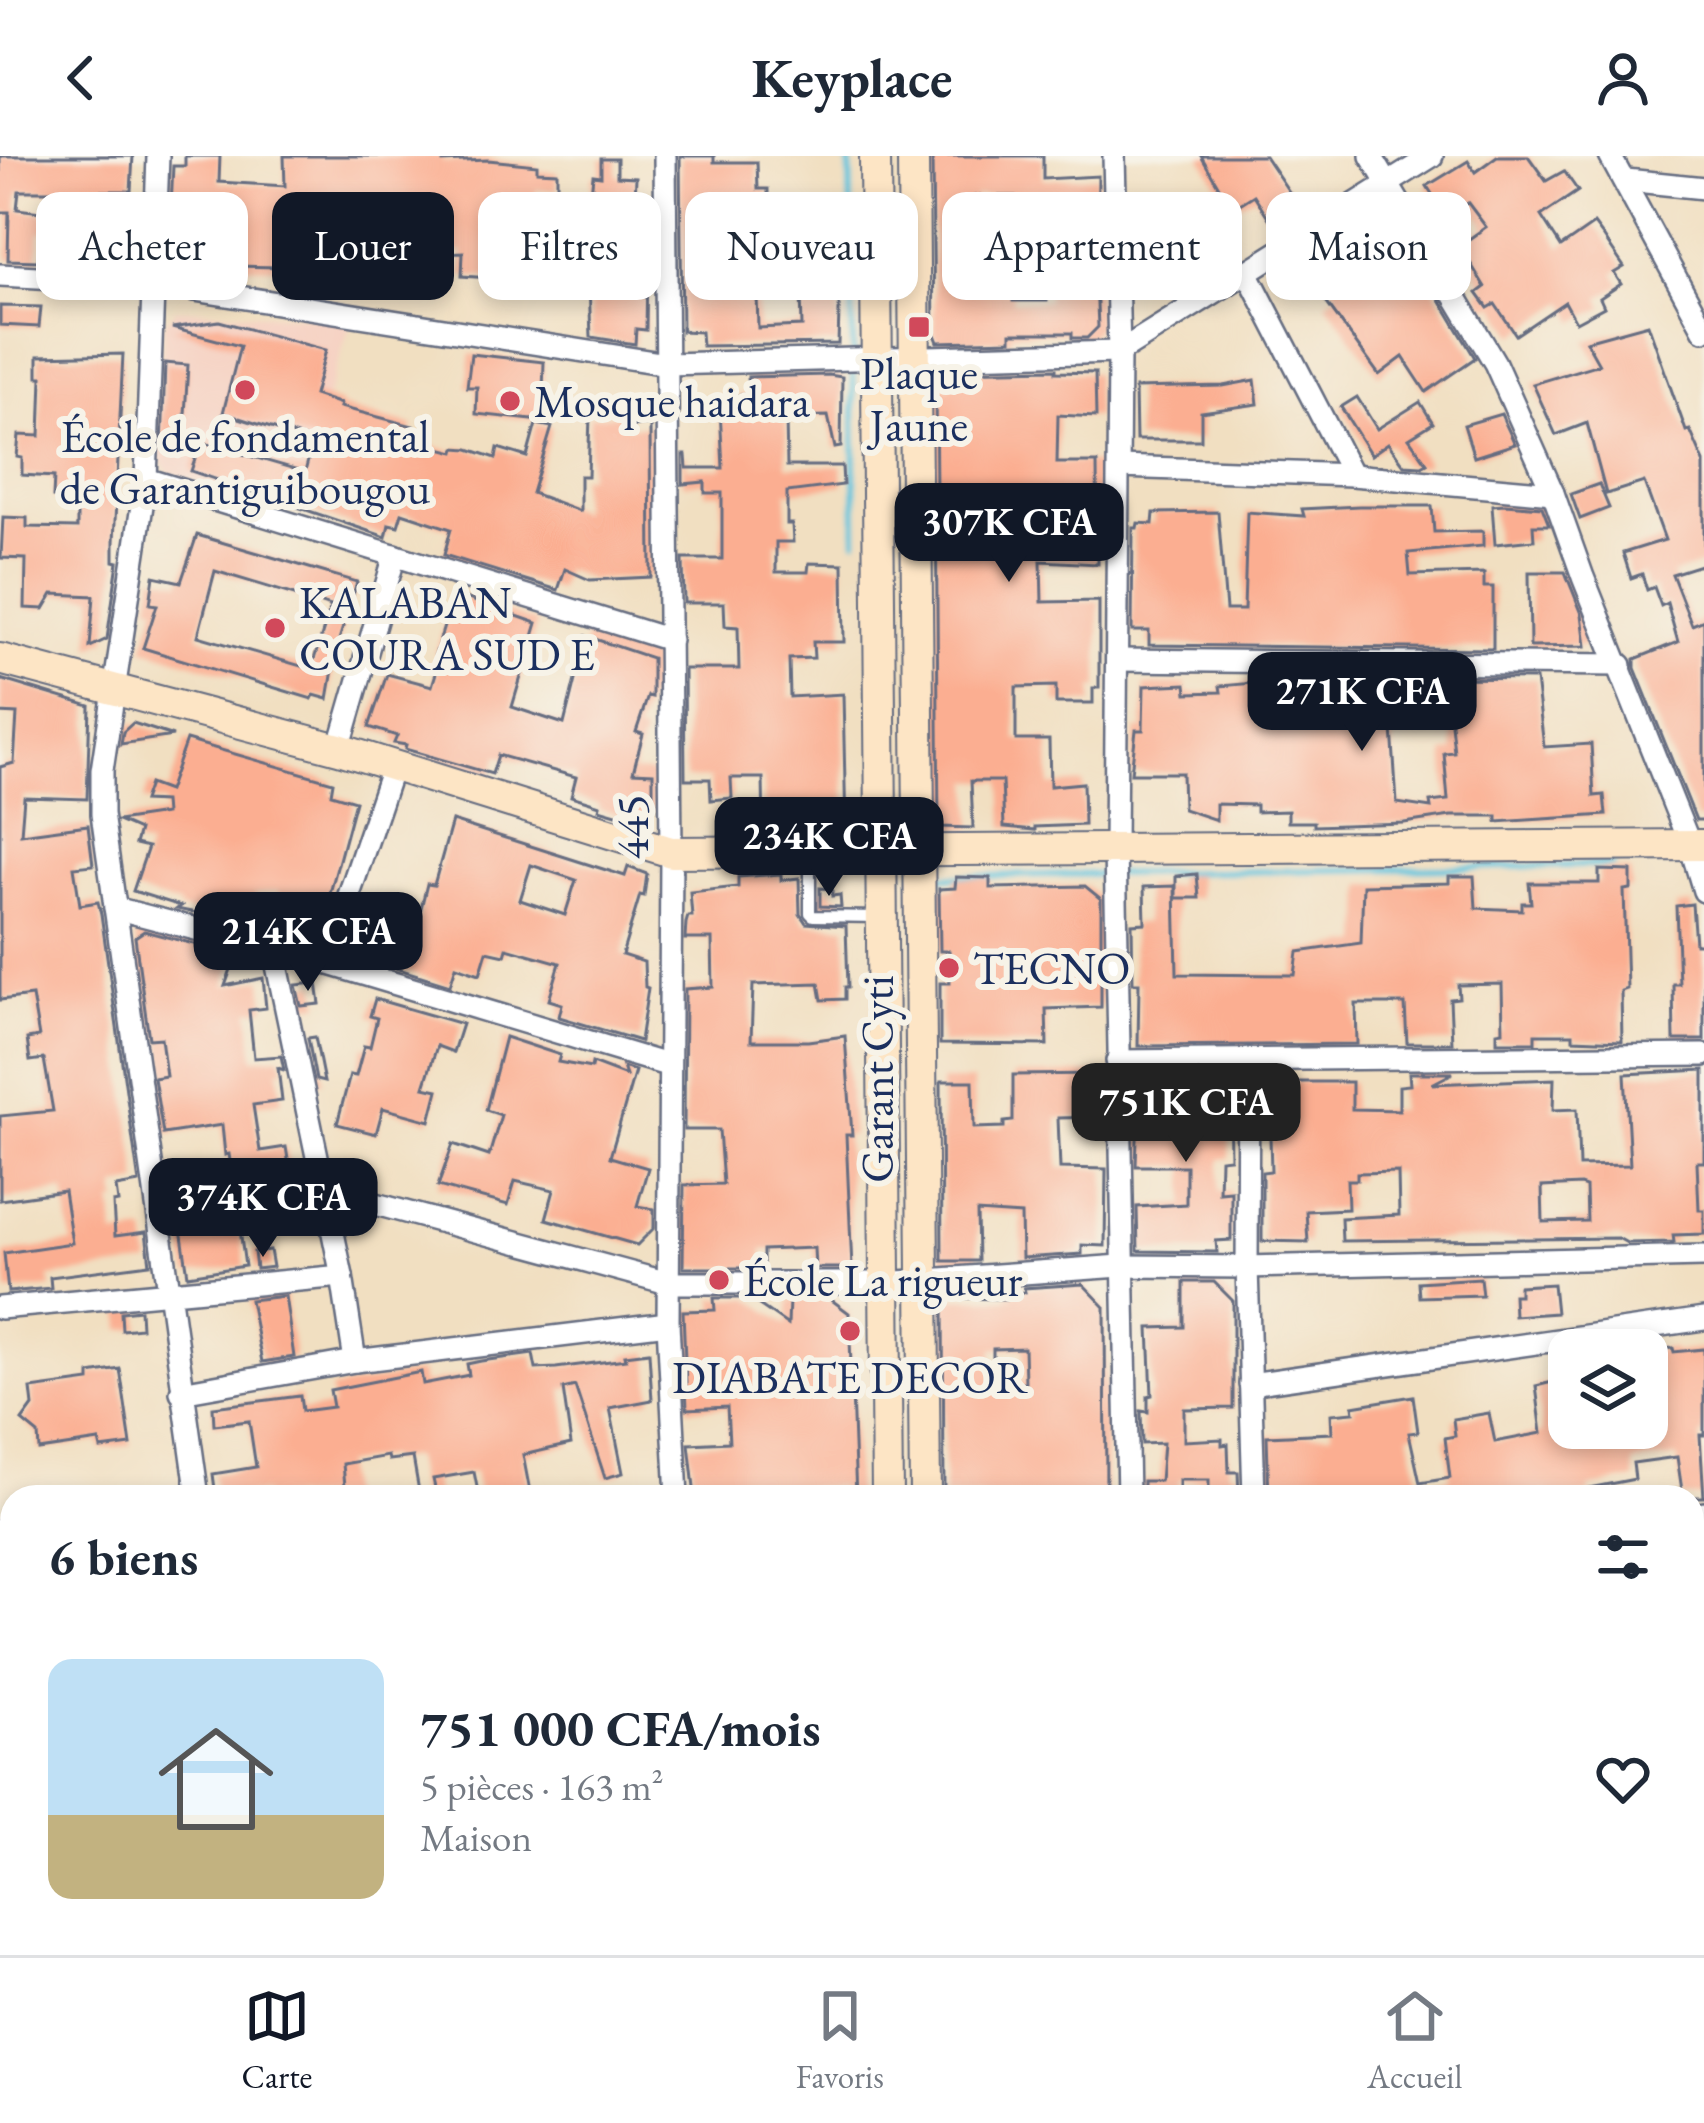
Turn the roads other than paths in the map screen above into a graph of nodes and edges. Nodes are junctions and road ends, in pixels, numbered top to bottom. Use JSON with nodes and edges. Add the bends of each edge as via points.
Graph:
{"nodes":[{"id":1,"x":158,"y":156,"type":"edge"},
{"id":2,"x":665,"y":156,"type":"edge"},
{"id":3,"x":875,"y":156,"type":"edge"},
{"id":4,"x":914,"y":156,"type":"edge"},
{"id":5,"x":1114,"y":156,"type":"edge"},
{"id":6,"x":1372,"y":156,"type":"edge"},
{"id":7,"x":1432,"y":156,"type":"edge"},
{"id":8,"x":1610,"y":156,"type":"edge"},
{"id":9,"x":1625,"y":180,"type":"junction"},
{"id":10,"x":1392,"y":184,"type":"junction"},
{"id":11,"x":1704,"y":188,"type":"edge"},
{"id":12,"x":156,"y":192,"type":"edge"},
{"id":13,"x":1248,"y":274,"type":"junction"},
{"id":14,"x":0,"y":275,"type":"edge"},
{"id":15,"x":36,"y":277,"type":"edge"},
{"id":16,"x":248,"y":299,"type":"edge"},
{"id":17,"x":150,"y":300,"type":"edge"},
{"id":18,"x":1704,"y":330,"type":"edge"},
{"id":19,"x":1119,"y":352,"type":"junction"},
{"id":20,"x":877,"y":357,"type":"junction"},
{"id":21,"x":914,"y":358,"type":"junction"},
{"id":22,"x":667,"y":364,"type":"junction"},
{"id":23,"x":1119,"y":467,"type":"junction"},
{"id":24,"x":1352,"y":475,"type":"junction"},
{"id":25,"x":146,"y":478,"type":"junction"},
{"id":26,"x":1553,"y":493,"type":"junction"},
{"id":27,"x":394,"y":555,"type":"junction"},
{"id":28,"x":670,"y":640,"type":"junction"},
{"id":29,"x":0,"y":659,"type":"edge"},
{"id":30,"x":1117,"y":660,"type":"junction"},
{"id":31,"x":1621,"y":665,"type":"junction"},
{"id":32,"x":113,"y":689,"type":"junction"},
{"id":33,"x":339,"y":749,"type":"junction"},
{"id":34,"x":392,"y":765,"type":"junction"},
{"id":35,"x":1697,"y":845,"type":"edge"},
{"id":36,"x":1114,"y":849,"type":"junction"},
{"id":37,"x":881,"y":850,"type":"junction"},
{"id":38,"x":921,"y":850,"type":"junction"},
{"id":39,"x":810,"y":851,"type":"junction"},
{"id":40,"x":671,"y":852,"type":"junction"},
{"id":41,"x":1704,"y":891,"type":"edge"},
{"id":42,"x":115,"y":908,"type":"junction"},
{"id":43,"x":881,"y":917,"type":"junction"},
{"id":44,"x":274,"y":951,"type":"junction"},
{"id":45,"x":326,"y":963,"type":"junction"},
{"id":46,"x":1704,"y":1055,"type":"edge"},
{"id":47,"x":1248,"y":1059,"type":"junction"},
{"id":48,"x":1118,"y":1060,"type":"junction"},
{"id":49,"x":668,"y":1065,"type":"junction"},
{"id":50,"x":324,"y":1190,"type":"junction"},
{"id":51,"x":1704,"y":1256,"type":"edge"},
{"id":52,"x":1121,"y":1266,"type":"junction"},
{"id":53,"x":1247,"y":1267,"type":"junction"},
{"id":54,"x":342,"y":1276,"type":"junction"},
{"id":55,"x":923,"y":1280,"type":"junction"},
{"id":56,"x":668,"y":1283,"type":"junction"},
{"id":57,"x":884,"y":1283,"type":"junction"},
{"id":58,"x":167,"y":1292,"type":"junction"},
{"id":59,"x":0,"y":1308,"type":"edge"},
{"id":60,"x":1704,"y":1319,"type":"edge"},
{"id":61,"x":668,"y":1323,"type":"junction"},
{"id":62,"x":355,"y":1361,"type":"junction"},
{"id":63,"x":1250,"y":1384,"type":"junction"},
{"id":64,"x":182,"y":1392,"type":"junction"},
{"id":65,"x":196,"y":1485,"type":"edge"},
{"id":66,"x":676,"y":1485,"type":"edge"},
{"id":67,"x":887,"y":1485,"type":"edge"},
{"id":68,"x":926,"y":1485,"type":"edge"},
{"id":69,"x":1128,"y":1485,"type":"edge"},
{"id":70,"x":1253,"y":1485,"type":"edge"}],
"edges":[{"from":1,"to":12,"type":"street"},
{"from":2,"to":22,"type":"street","name":"445"},
{"from":3,"to":20,"type":"main road","name":"Garant Cyti"},
{"from":4,"to":21,"type":"main road","name":"Garant Cyti"},
{"from":5,"to":19,"type":"street"},
{"from":6,"to":10,"type":"street"},
{"from":7,"to":10,"type":"street"},
{"from":8,"to":9,"type":"street"},
{"from":9,"to":11,"type":"street"},
{"from":9,"to":18,"type":"street"},
{"from":10,"to":13,"type":"street"},
{"from":10,"to":26,"type":"street","via":[[1495,363]]},
{"from":13,"to":19,"type":"street"},
{"from":13,"to":24,"type":"street"},
{"from":14,"to":15,"type":"street"},
{"from":16,"to":22,"type":"street"},
{"from":17,"to":25,"type":"street"},
{"from":19,"to":21,"type":"street"},
{"from":19,"to":23,"type":"street"},
{"from":20,"to":21,"type":"street"},
{"from":20,"to":22,"type":"street"},
{"from":20,"to":37,"type":"main road","name":"Garant Cyti"},
{"from":21,"to":38,"type":"main road","name":"Garant Cyti"},
{"from":22,"to":28,"type":"street","name":"445"},
{"from":23,"to":24,"type":"street"},
{"from":23,"to":30,"type":"street"},
{"from":24,"to":26,"type":"street"},
{"from":25,"to":27,"type":"street"},
{"from":25,"to":32,"type":"street"},
{"from":26,"to":31,"type":"street"},
{"from":27,"to":28,"type":"street"},
{"from":27,"to":33,"type":"street"},
{"from":28,"to":40,"type":"street","name":"445"},
{"from":29,"to":32,"type":"main road"},
{"from":30,"to":31,"type":"street"},
{"from":30,"to":36,"type":"street"},
{"from":31,"to":35,"type":"street"},
{"from":32,"to":33,"type":"main road"},
{"from":32,"to":42,"type":"street","via":[[102,814]]},
{"from":33,"to":34,"type":"main road"},
{"from":34,"to":40,"type":"main road"},
{"from":34,"to":45,"type":"street"},
{"from":35,"to":36,"type":"main road"},
{"from":35,"to":41,"type":"street"},
{"from":36,"to":38,"type":"main road"},
{"from":36,"to":48,"type":"street"},
{"from":37,"to":38,"type":"main road"},
{"from":37,"to":39,"type":"main road"},
{"from":37,"to":43,"type":"main road","name":"Garant Cyti"},
{"from":38,"to":55,"type":"main road","name":"Garant Cyti"},
{"from":39,"to":40,"type":"main road"},
{"from":39,"to":43,"type":"lane","via":[[813,916]]},
{"from":40,"to":49,"type":"street","name":"445"},
{"from":42,"to":44,"type":"street"},
{"from":42,"to":58,"type":"street"},
{"from":43,"to":57,"type":"main road","name":"Garant Cyti"},
{"from":44,"to":45,"type":"street"},
{"from":44,"to":50,"type":"street"},
{"from":45,"to":49,"type":"street"},
{"from":46,"to":47,"type":"street"},
{"from":47,"to":48,"type":"street"},
{"from":47,"to":53,"type":"street"},
{"from":48,"to":52,"type":"street"},
{"from":49,"to":56,"type":"street","name":"445"},
{"from":50,"to":54,"type":"street"},
{"from":50,"to":56,"type":"street"},
{"from":51,"to":53,"type":"street"},
{"from":52,"to":53,"type":"street"},
{"from":52,"to":55,"type":"street"},
{"from":52,"to":69,"type":"street"},
{"from":53,"to":63,"type":"street"},
{"from":54,"to":58,"type":"street"},
{"from":54,"to":62,"type":"street"},
{"from":55,"to":57,"type":"street"},
{"from":55,"to":68,"type":"main road","name":"Garant Cyti"},
{"from":56,"to":57,"type":"street"},
{"from":56,"to":61,"type":"street","name":"445"},
{"from":57,"to":67,"type":"main road","name":"Garant Cyti"},
{"from":58,"to":59,"type":"street"},
{"from":58,"to":64,"type":"street"},
{"from":60,"to":63,"type":"street"},
{"from":61,"to":62,"type":"street"},
{"from":61,"to":66,"type":"street","name":"445"},
{"from":62,"to":64,"type":"street"},
{"from":63,"to":70,"type":"street"},
{"from":64,"to":65,"type":"street"}]}
